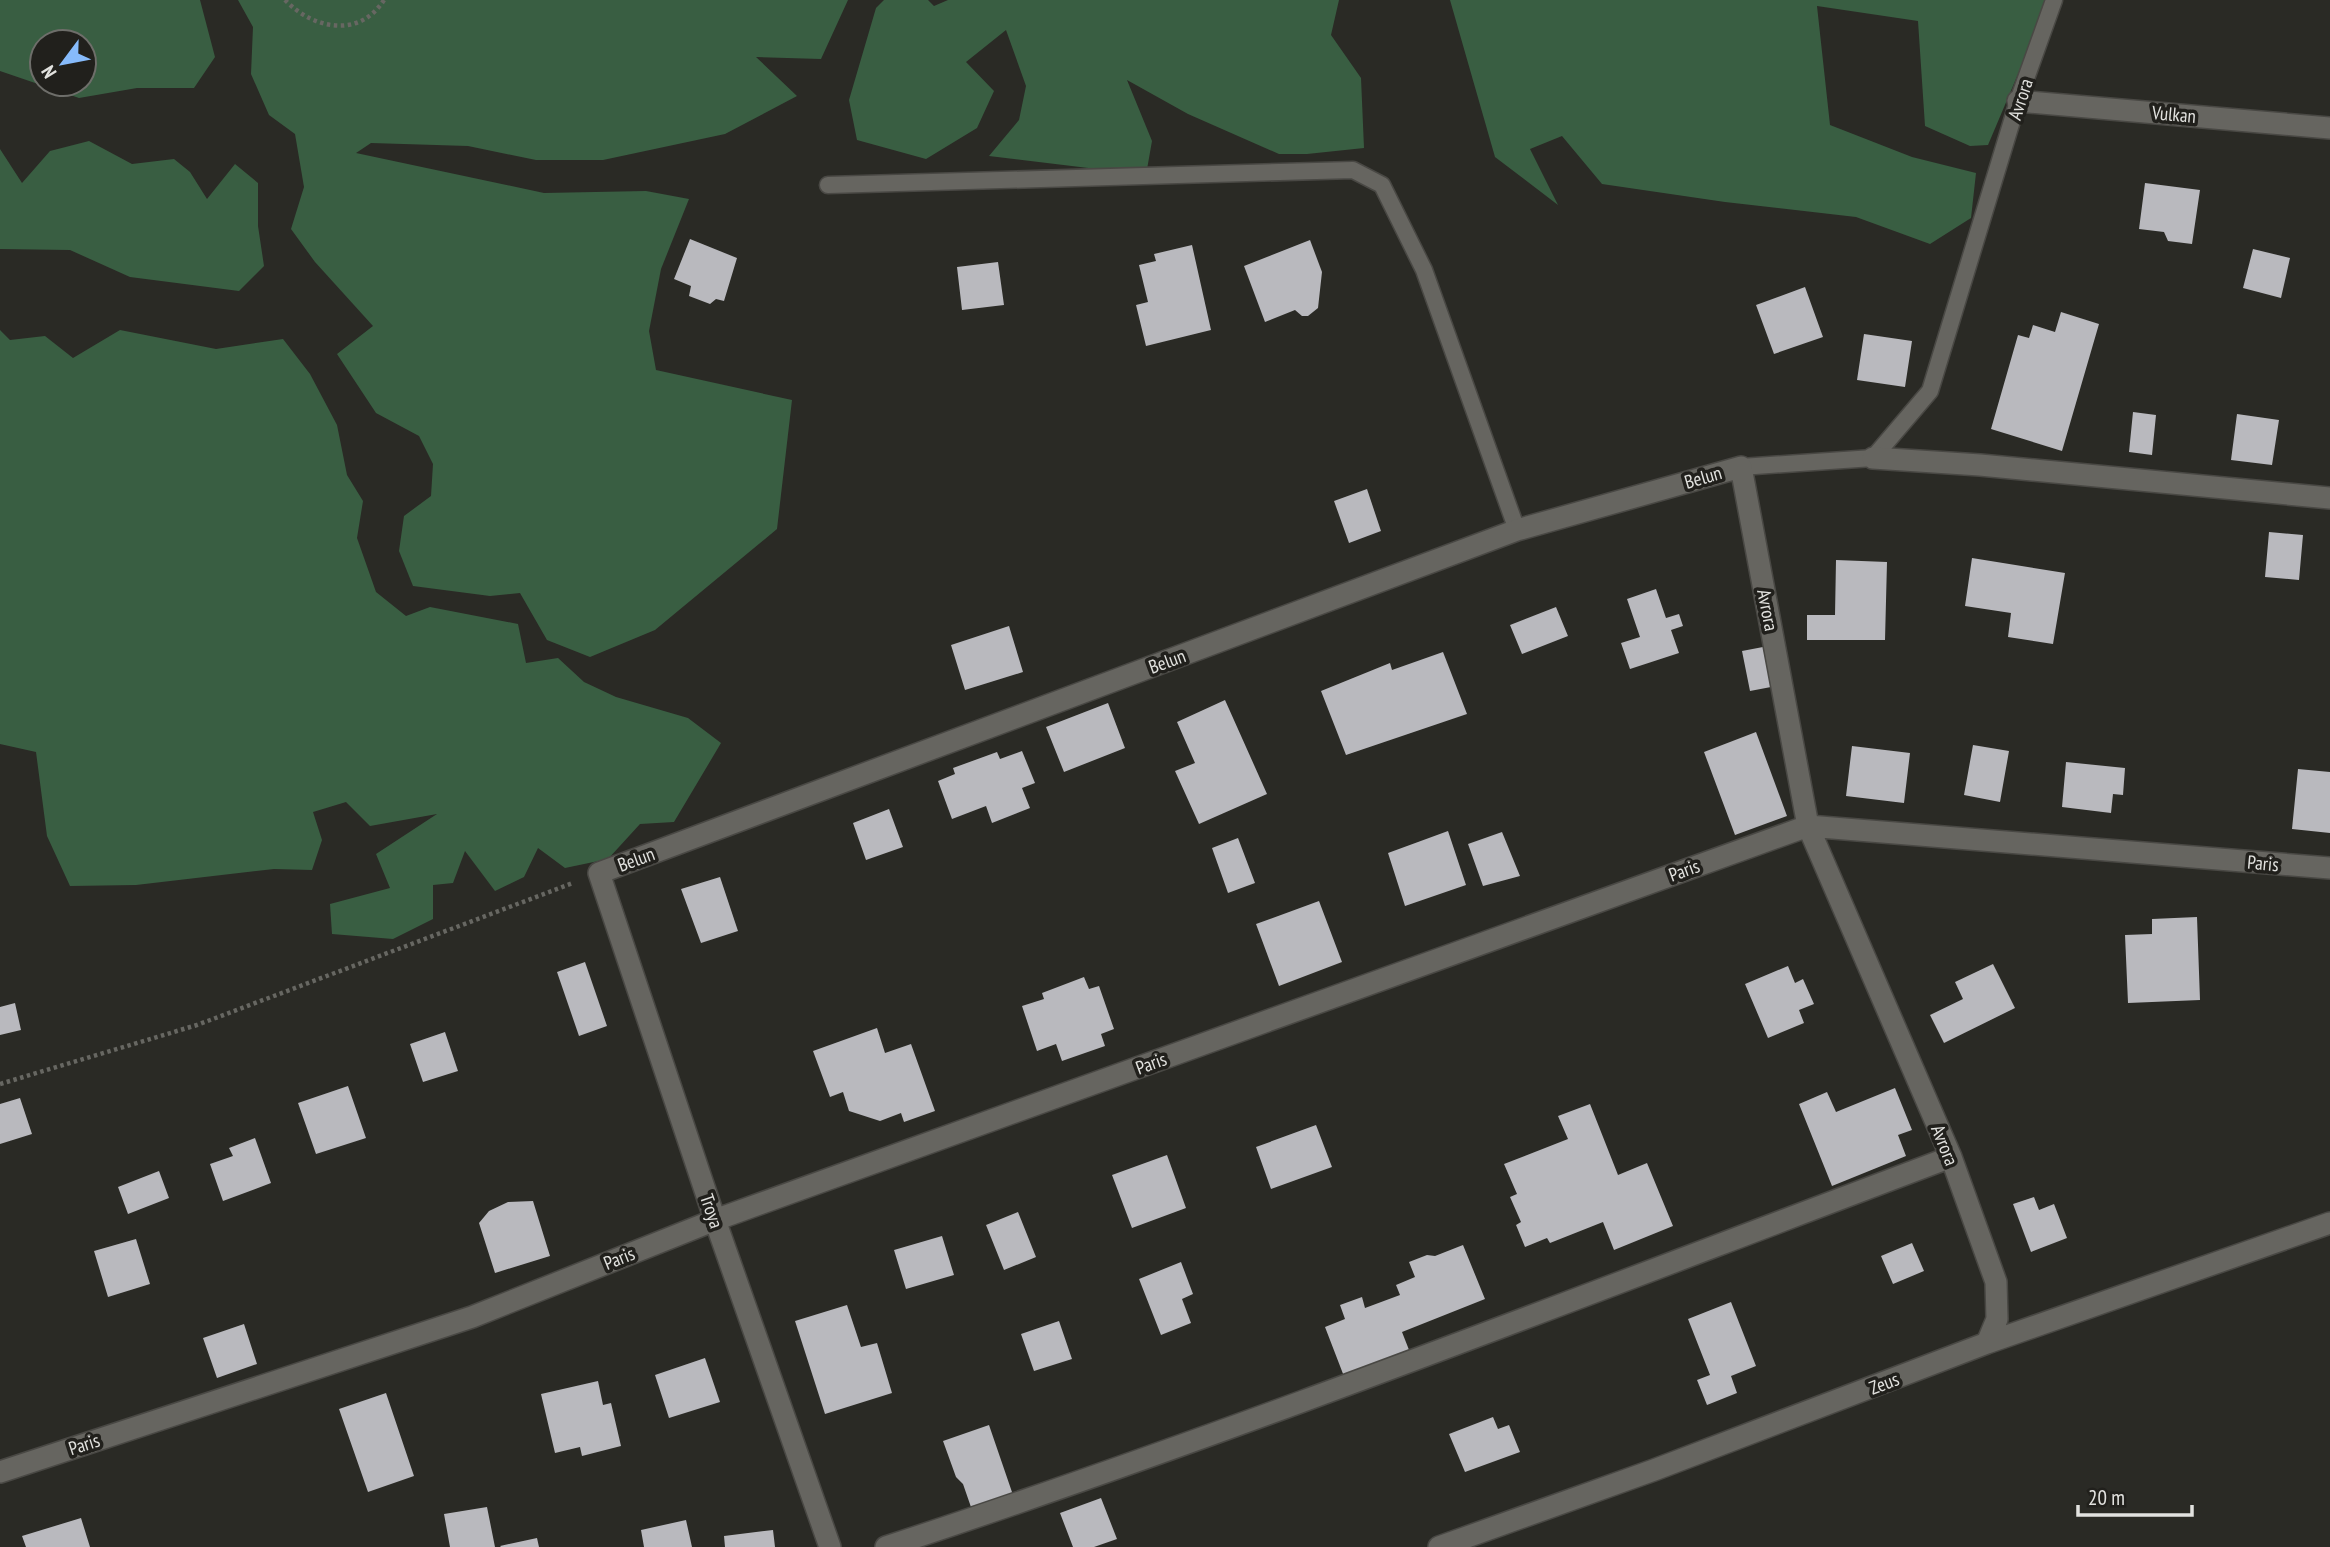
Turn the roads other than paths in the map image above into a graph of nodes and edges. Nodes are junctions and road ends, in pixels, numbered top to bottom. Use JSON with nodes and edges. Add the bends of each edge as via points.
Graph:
{"nodes":[{"id":1,"x":2054,"y":0,"type":"edge"},
{"id":2,"x":2018,"y":101,"type":"junction"},
{"id":3,"x":2330,"y":128,"type":"edge"},
{"id":4,"x":828,"y":186,"type":"dead end"},
{"id":5,"x":1873,"y":458,"type":"junction"},
{"id":6,"x":1741,"y":467,"type":"junction"},
{"id":7,"x":2330,"y":498,"type":"edge"},
{"id":8,"x":1517,"y":530,"type":"junction"},
{"id":9,"x":1808,"y":826,"type":"junction"},
{"id":10,"x":2330,"y":868,"type":"edge"},
{"id":11,"x":599,"y":873,"type":"joint"},
{"id":12,"x":1951,"y":1157,"type":"junction"},
{"id":13,"x":715,"y":1220,"type":"junction"},
{"id":14,"x":2330,"y":1223,"type":"edge"},
{"id":15,"x":1987,"y":1343,"type":"junction"},
{"id":16,"x":0,"y":1472,"type":"edge"},
{"id":17,"x":830,"y":1547,"type":"edge"},
{"id":18,"x":886,"y":1547,"type":"edge"},
{"id":19,"x":1439,"y":1547,"type":"edge"}],
"edges":[{"from":1,"to":2,"type":"lane","name":"Avrora"},
{"from":2,"to":3,"type":"street","name":"Vulkan"},
{"from":2,"to":5,"type":"lane","name":"Avrora","via":[[1930,391]]},
{"from":4,"to":8,"type":"lane","via":[[1353,170],[1382,185],[1424,270]]},
{"from":5,"to":6,"type":"lane"},
{"from":5,"to":7,"type":"street"},
{"from":6,"to":8,"type":"street","name":"Belun"},
{"from":6,"to":9,"type":"street","name":"Avrora"},
{"from":8,"to":11,"type":"street","name":"Belun"},
{"from":9,"to":10,"type":"street","name":"Paris"},
{"from":9,"to":12,"type":"street","name":"Avrora"},
{"from":9,"to":13,"type":"street","name":"Paris"},
{"from":11,"to":13,"type":"street","name":"Troya"},
{"from":12,"to":15,"type":"street","name":"Avrora","via":[[1996,1282],[1997,1319]]},
{"from":12,"to":18,"type":"street","via":[[1279,1410]]},
{"from":13,"to":16,"type":"street","name":"Paris","via":[[472,1317]]},
{"from":13,"to":17,"type":"street","name":"Troya"},
{"from":14,"to":15,"type":"street","name":"Zeus"},
{"from":15,"to":19,"type":"street","name":"Zeus"}]}
